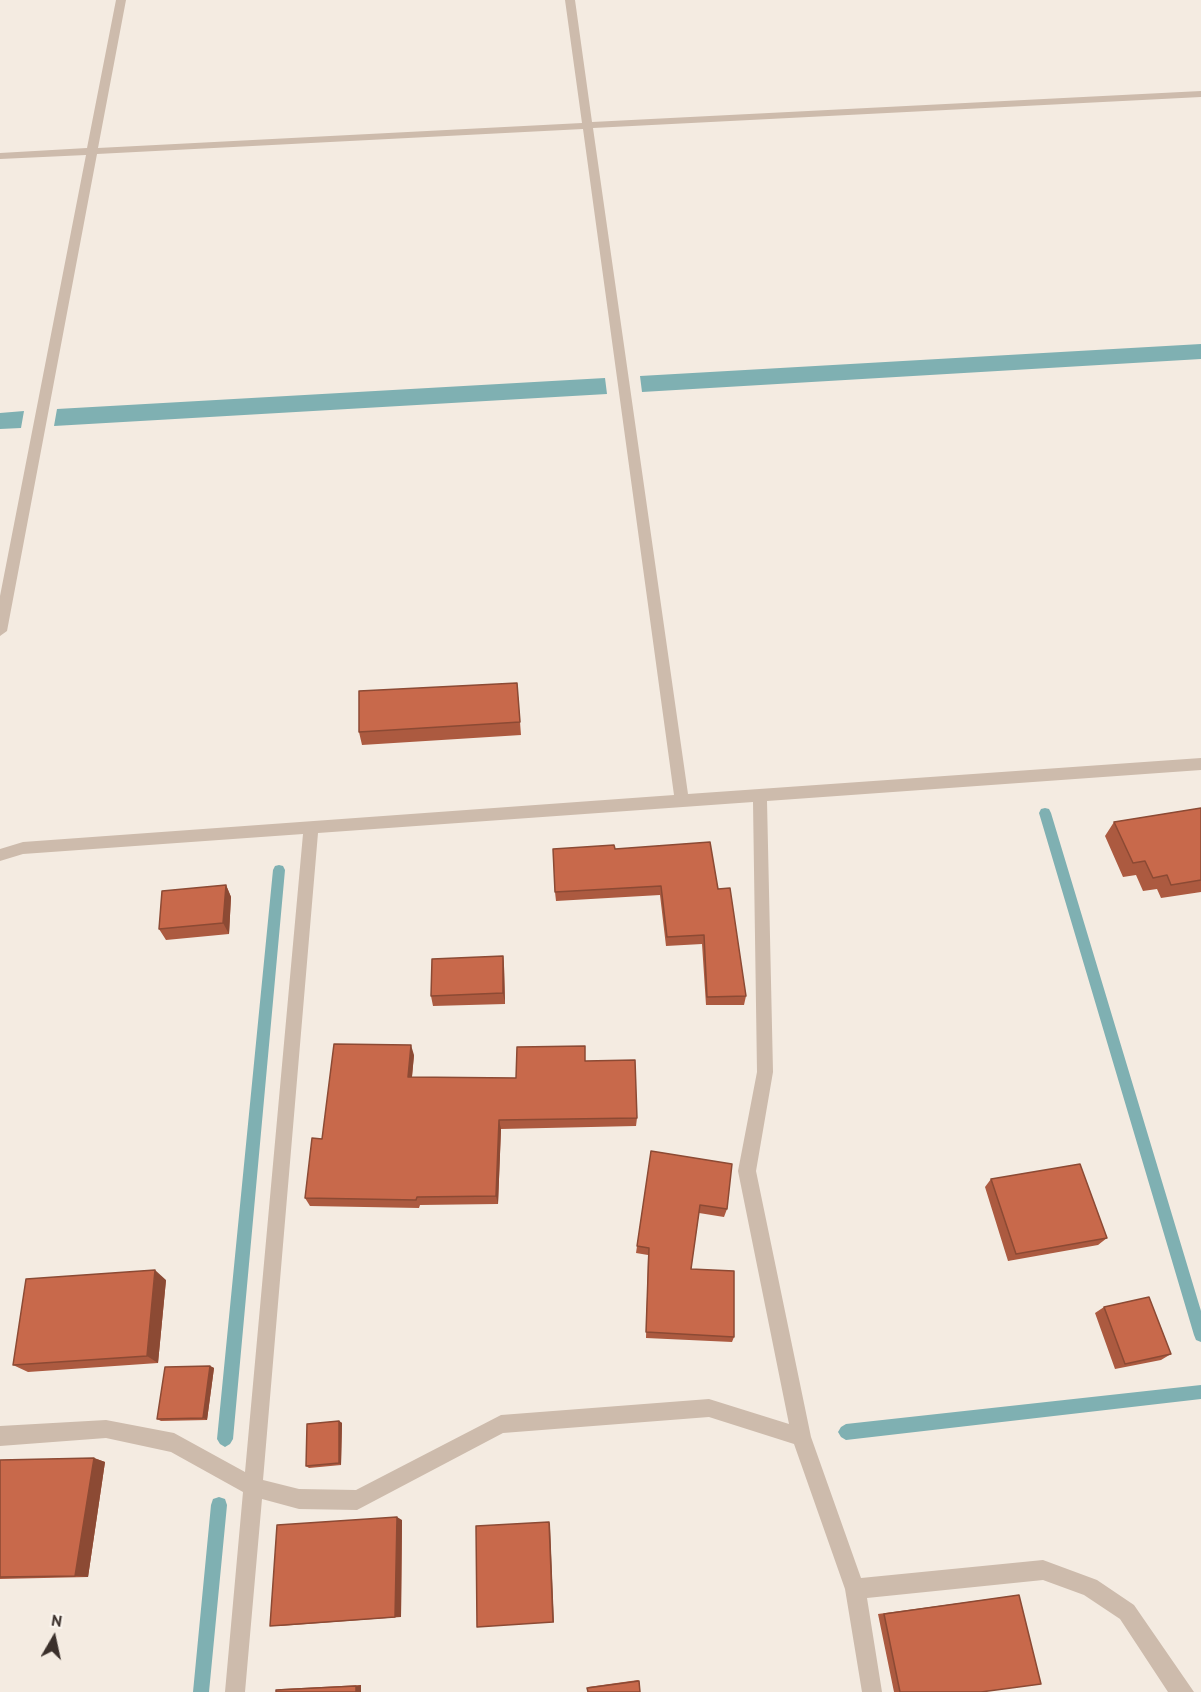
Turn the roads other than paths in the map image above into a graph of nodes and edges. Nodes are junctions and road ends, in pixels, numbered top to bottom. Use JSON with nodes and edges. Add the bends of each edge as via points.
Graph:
{"nodes":[{"id":1,"x":121,"y":0,"type":"edge"},
{"id":2,"x":570,"y":0,"type":"edge"},
{"id":3,"x":1201,"y":94,"type":"edge"},
{"id":4,"x":587,"y":126,"type":"junction"},
{"id":5,"x":92,"y":151,"type":"junction"},
{"id":6,"x":0,"y":156,"type":"edge"},
{"id":7,"x":0,"y":630,"type":"edge"},
{"id":8,"x":1201,"y":764,"type":"edge"},
{"id":9,"x":760,"y":796,"type":"junction"},
{"id":10,"x":682,"y":801,"type":"junction"},
{"id":11,"x":311,"y":827,"type":"junction"},
{"id":12,"x":0,"y":855,"type":"edge"},
{"id":13,"x":0,"y":1436,"type":"edge"},
{"id":14,"x":801,"y":1437,"type":"junction"},
{"id":15,"x":253,"y":1487,"type":"junction"},
{"id":16,"x":855,"y":1589,"type":"junction"},
{"id":17,"x":235,"y":1692,"type":"edge"},
{"id":18,"x":872,"y":1692,"type":"edge"},
{"id":19,"x":1184,"y":1692,"type":"edge"}],
"edges":[{"from":1,"to":5,"type":"street"},
{"from":2,"to":4,"type":"street"},
{"from":3,"to":4,"type":"street"},
{"from":4,"to":5,"type":"street"},
{"from":4,"to":10,"type":"street"},
{"from":5,"to":6,"type":"street"},
{"from":5,"to":7,"type":"street"},
{"from":8,"to":9,"type":"street"},
{"from":9,"to":10,"type":"street"},
{"from":9,"to":14,"type":"street","via":[[765,1072],[747,1172]]},
{"from":10,"to":11,"type":"street"},
{"from":11,"to":12,"type":"street","via":[[23,848]]},
{"from":11,"to":15,"type":"street"},
{"from":13,"to":15,"type":"street","via":[[106,1429],[174,1443]]},
{"from":14,"to":15,"type":"street","via":[[709,1408],[501,1424],[357,1500],[299,1499]]},
{"from":14,"to":16,"type":"street"},
{"from":15,"to":17,"type":"street"},
{"from":16,"to":18,"type":"street"},
{"from":16,"to":19,"type":"street","via":[[1043,1570],[1090,1587],[1127,1612]]}]}
